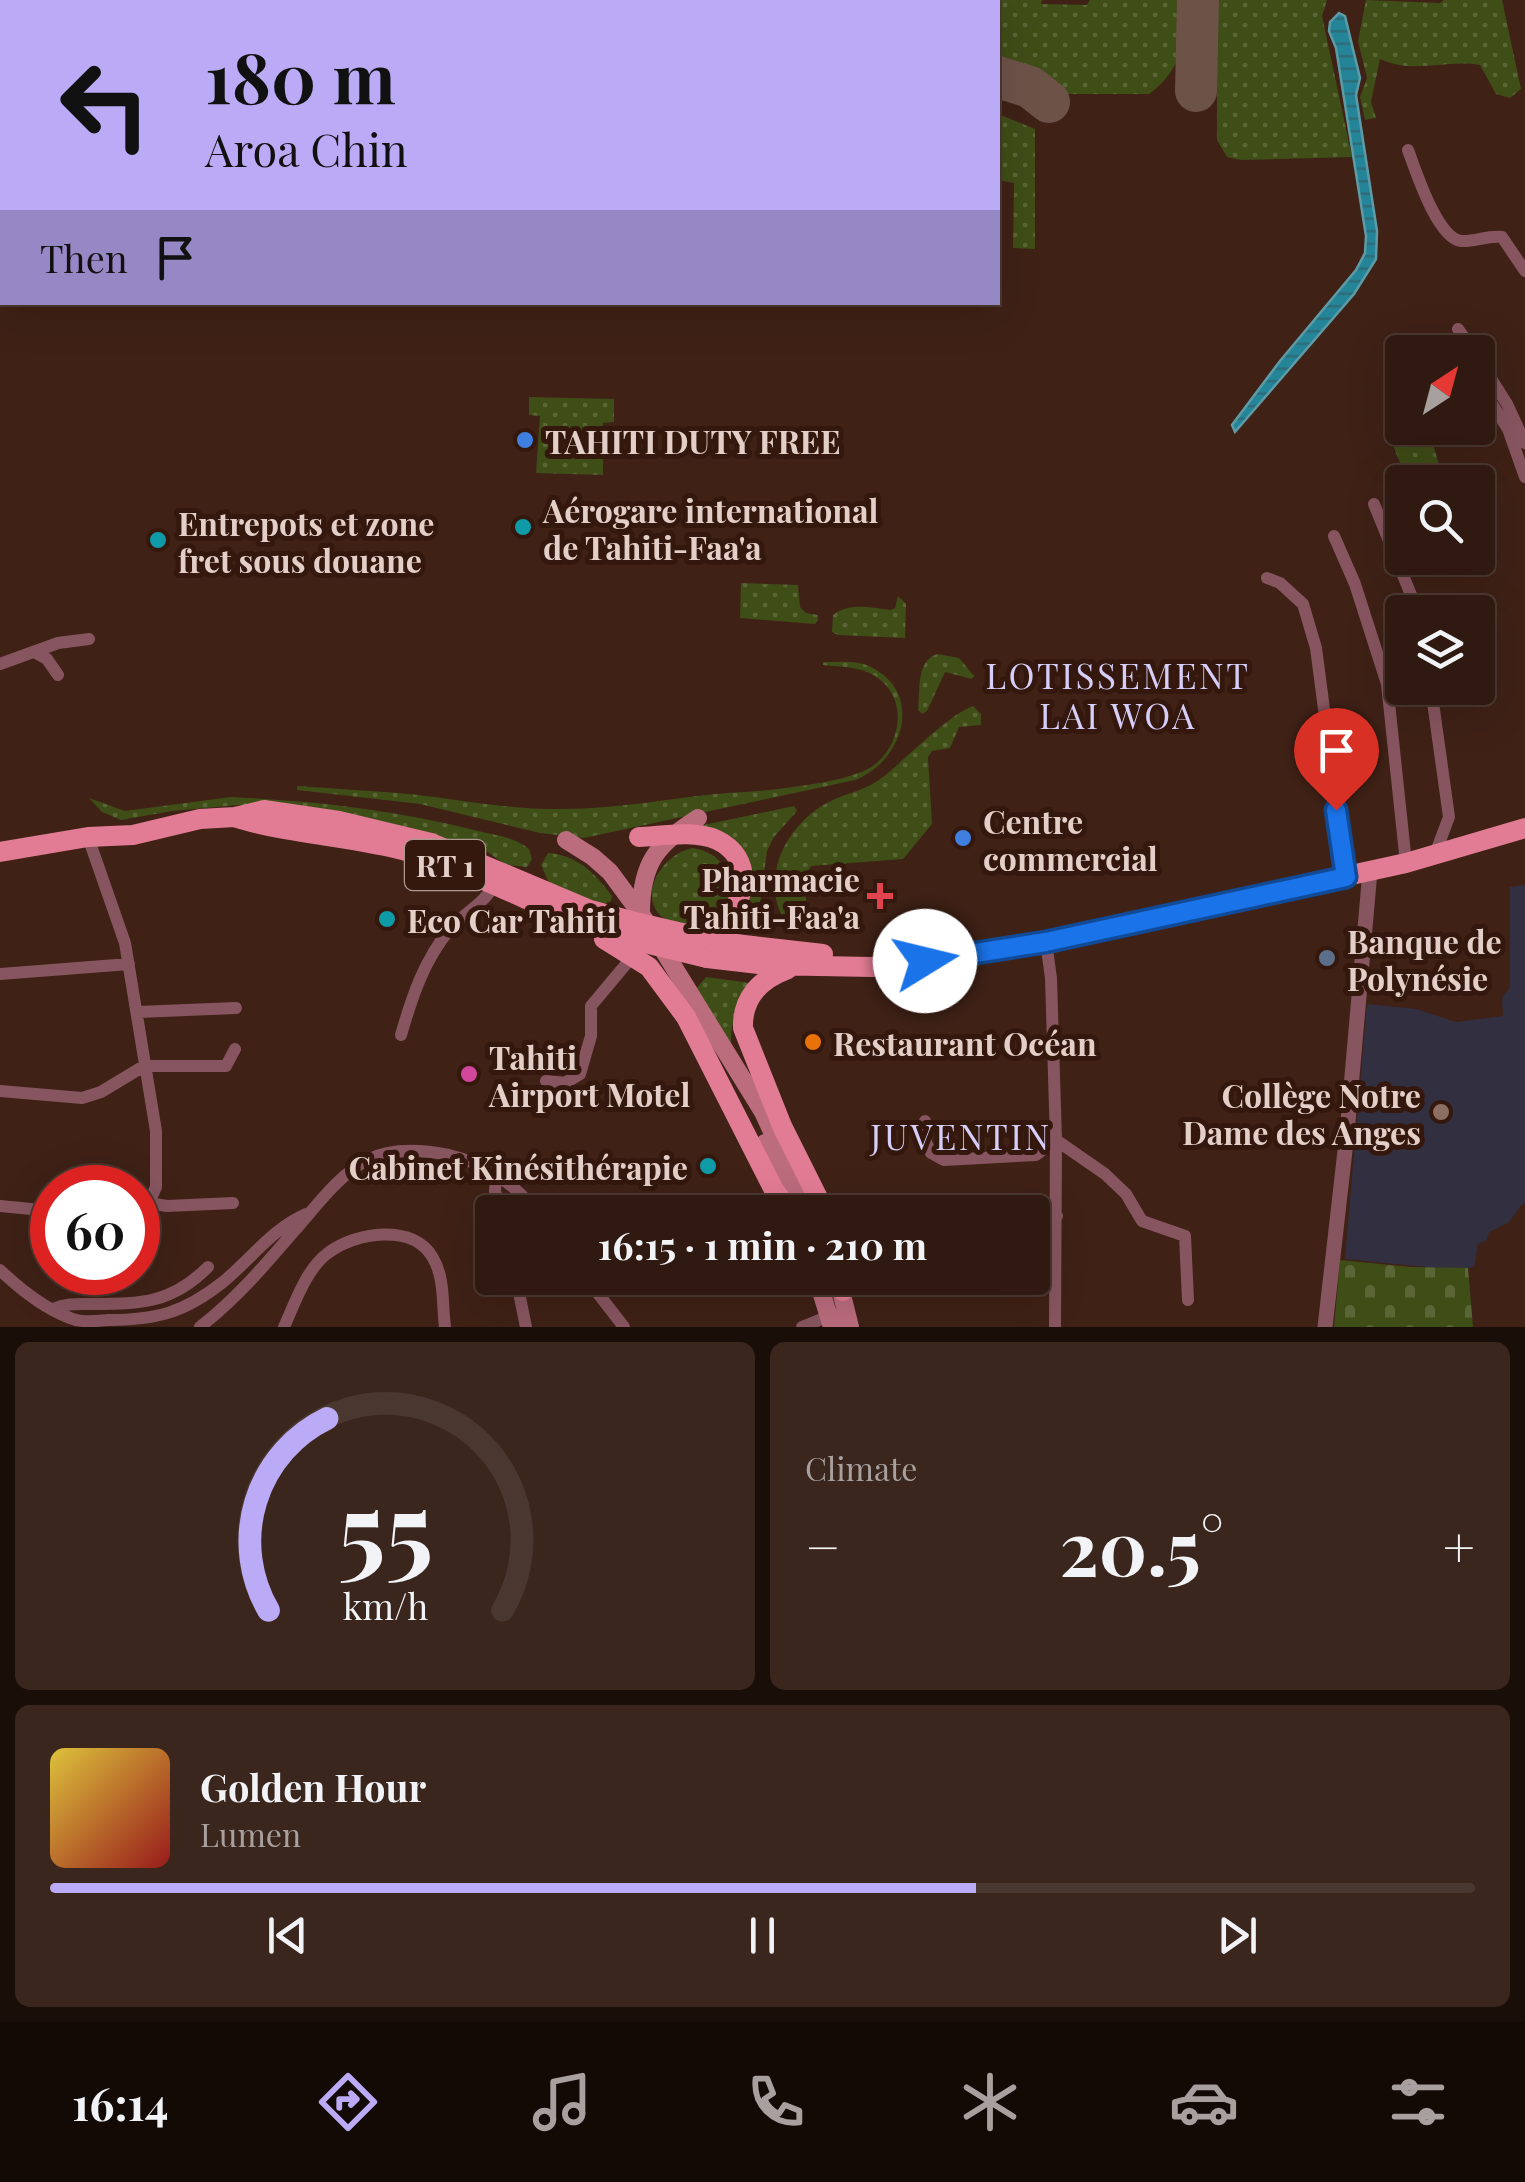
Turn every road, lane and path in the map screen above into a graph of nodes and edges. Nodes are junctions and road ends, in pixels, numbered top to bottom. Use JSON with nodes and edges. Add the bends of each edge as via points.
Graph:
{"nodes":[{"id":1,"x":1408,"y":150,"type":"dead end"},
{"id":2,"x":1525,"y":271,"type":"edge"},
{"id":3,"x":1458,"y":329,"type":"dead end"},
{"id":4,"x":1462,"y":335,"type":"edge"},
{"id":5,"x":1495,"y":385,"type":"edge"},
{"id":6,"x":1495,"y":409,"type":"edge"},
{"id":7,"x":1525,"y":443,"type":"edge"},
{"id":8,"x":1525,"y":477,"type":"edge"},
{"id":9,"x":1374,"y":504,"type":"dead end"},
{"id":10,"x":1334,"y":536,"type":"dead end"},
{"id":11,"x":1266,"y":578,"type":"dead end"},
{"id":12,"x":1411,"y":595,"type":"edge"},
{"id":13,"x":89,"y":639,"type":"dead end"},
{"id":14,"x":34,"y":652,"type":"junction"},
{"id":15,"x":0,"y":664,"type":"edge"},
{"id":16,"x":58,"y":675,"type":"dead end"},
{"id":17,"x":1433,"y":705,"type":"edge"},
{"id":18,"x":235,"y":817,"type":"junction"},
{"id":19,"x":698,"y":818,"type":"dead end"},
{"id":20,"x":1525,"y":828,"type":"edge"},
{"id":21,"x":672,"y":835,"type":"junction"},
{"id":22,"x":88,"y":837,"type":"junction"},
{"id":23,"x":639,"y":837,"type":"dead end"},
{"id":24,"x":566,"y":840,"type":"dead end"},
{"id":25,"x":0,"y":852,"type":"edge"},
{"id":26,"x":1434,"y":856,"type":"junction"},
{"id":27,"x":1406,"y":864,"type":"junction"},
{"id":28,"x":1370,"y":871,"type":"junction"},
{"id":29,"x":1346,"y":877,"type":"junction"},
{"id":30,"x":494,"y":884,"type":"junction"},
{"id":31,"x":638,"y":918,"type":"junction"},
{"id":32,"x":691,"y":935,"type":"junction"},
{"id":33,"x":1046,"y":942,"type":"junction"},
{"id":34,"x":638,"y":950,"type":"junction"},
{"id":35,"x":899,"y":962,"type":"junction"},
{"id":36,"x":129,"y":964,"type":"junction"},
{"id":37,"x":800,"y":965,"type":"junction"},
{"id":38,"x":0,"y":974,"type":"edge"},
{"id":39,"x":236,"y":1008,"type":"dead end"},
{"id":40,"x":138,"y":1012,"type":"junction"},
{"id":41,"x":401,"y":1035,"type":"dead end"},
{"id":42,"x":235,"y":1048,"type":"dead end"},
{"id":43,"x":144,"y":1066,"type":"junction"},
{"id":44,"x":734,"y":1069,"type":"junction"},
{"id":45,"x":546,"y":1081,"type":"dead end"},
{"id":46,"x":0,"y":1091,"type":"edge"},
{"id":47,"x":926,"y":1121,"type":"dead end"},
{"id":48,"x":1056,"y":1140,"type":"junction"},
{"id":49,"x":156,"y":1165,"type":"edge"},
{"id":50,"x":496,"y":1174,"type":"junction"},
{"id":51,"x":496,"y":1195,"type":"edge"},
{"id":52,"x":518,"y":1195,"type":"edge"},
{"id":53,"x":778,"y":1195,"type":"edge"},
{"id":54,"x":786,"y":1195,"type":"edge"},
{"id":55,"x":801,"y":1195,"type":"edge"},
{"id":56,"x":816,"y":1195,"type":"edge"},
{"id":57,"x":233,"y":1203,"type":"dead end"},
{"id":58,"x":0,"y":1206,"type":"edge"},
{"id":59,"x":160,"y":1207,"type":"edge"},
{"id":60,"x":30,"y":1209,"type":"edge"},
{"id":61,"x":311,"y":1212,"type":"junction"},
{"id":62,"x":1056,"y":1216,"type":"junction"},
{"id":63,"x":1050,"y":1218,"type":"edge"},
{"id":64,"x":208,"y":1267,"type":"dead end"},
{"id":65,"x":0,"y":1270,"type":"edge"},
{"id":66,"x":1058,"y":1287,"type":"junction"},
{"id":67,"x":519,"y":1295,"type":"edge"},
{"id":68,"x":599,"y":1295,"type":"edge"},
{"id":69,"x":822,"y":1295,"type":"edge"},
{"id":70,"x":843,"y":1297,"type":"edge"},
{"id":71,"x":1188,"y":1300,"type":"dead end"},
{"id":72,"x":53,"y":1309,"type":"junction"},
{"id":73,"x":830,"y":1321,"type":"edge"},
{"id":74,"x":200,"y":1327,"type":"edge"},
{"id":75,"x":284,"y":1327,"type":"edge"},
{"id":76,"x":445,"y":1327,"type":"edge"},
{"id":77,"x":528,"y":1327,"type":"edge"},
{"id":78,"x":624,"y":1327,"type":"edge"},
{"id":79,"x":802,"y":1327,"type":"edge"},
{"id":80,"x":1046,"y":1327,"type":"edge"},
{"id":81,"x":1055,"y":1327,"type":"edge"},
{"id":82,"x":1325,"y":1327,"type":"edge"}],
"edges":[{"from":1,"to":2,"type":"street","via":[[1449,235],[1463,241],[1502,238]]},
{"from":3,"to":4,"type":"street"},
{"from":5,"to":7,"type":"street"},
{"from":6,"to":8,"type":"street"},
{"from":9,"to":12,"type":"street"},
{"from":10,"to":27,"type":"street","via":[[1387,684]]},
{"from":11,"to":29,"type":"street","via":[[1303,604],[1316,648]]},
{"from":13,"to":14,"type":"street"},
{"from":14,"to":15,"type":"street"},
{"from":14,"to":16,"type":"street"},
{"from":17,"to":26,"type":"street","via":[[1449,818]]},
{"from":18,"to":22,"type":"main road","number":"RT 1"},
{"from":18,"to":30,"type":"main road","number":"RT 1","via":[[409,852]]},
{"from":18,"to":31,"type":"main road","number":"RT 1","via":[[264,810],[393,832],[576,904]]},
{"from":19,"to":21,"type":"main road"},
{"from":20,"to":26,"type":"main road","number":"RT 1"},
{"from":21,"to":23,"type":"main road"},
{"from":21,"to":31,"type":"main road","via":[[647,867]]},
{"from":21,"to":32,"type":"main road","via":[[719,841],[743,871],[734,909]]},
{"from":22,"to":25,"type":"main road","number":"RT 1"},
{"from":22,"to":36,"type":"street"},
{"from":24,"to":31,"type":"main road","via":[[610,872]]},
{"from":26,"to":27,"type":"main road","number":"RT 1"},
{"from":27,"to":28,"type":"main road","number":"RT 1"},
{"from":28,"to":29,"type":"main road","number":"RT 1"},
{"from":28,"to":82,"type":"street"},
{"from":29,"to":33,"type":"main road","number":"RT 1"},
{"from":30,"to":34,"type":"main road","number":"RT 1"},
{"from":30,"to":41,"type":"street","via":[[439,943]]},
{"from":31,"to":32,"type":"main road","number":"RT 1","bridge":true},
{"from":31,"to":44,"type":"main road"},
{"from":32,"to":35,"type":"main road","number":"RT 1"},
{"from":33,"to":35,"type":"main road","number":"RT 1"},
{"from":33,"to":48,"type":"street"},
{"from":34,"to":37,"type":"main road","number":"RT 1","bridge":true},
{"from":34,"to":45,"type":"street","via":[[591,1006],[580,1074],[565,1083]]},
{"from":34,"to":53,"type":"main road","via":[[686,1018]]},
{"from":35,"to":37,"type":"main road","number":"RT 1"},
{"from":36,"to":38,"type":"street"},
{"from":36,"to":40,"type":"street"},
{"from":37,"to":56,"type":"main road","via":[[759,984],[743,1012],[743,1028]]},
{"from":39,"to":40,"type":"street"},
{"from":40,"to":43,"type":"street"},
{"from":42,"to":43,"type":"street","via":[[226,1066]]},
{"from":43,"to":46,"type":"street","via":[[82,1098]]},
{"from":43,"to":49,"type":"street"},
{"from":44,"to":54,"type":"main road"},
{"from":44,"to":55,"type":"main road","via":[[763,1112]]},
{"from":47,"to":48,"type":"street","via":[[930,1153],[944,1160],[1036,1155]]},
{"from":48,"to":62,"type":"street"},
{"from":48,"to":71,"type":"street","via":[[1105,1174],[1142,1221],[1184,1236]]},
{"from":50,"to":51,"type":"street"},
{"from":50,"to":52,"type":"street"},
{"from":50,"to":61,"type":"street","via":[[439,1153],[388,1153],[351,1171]]},
{"from":57,"to":59,"type":"street"},
{"from":58,"to":60,"type":"street"},
{"from":61,"to":72,"type":"street","via":[[283,1224],[222,1282],[166,1316],[84,1321]]},
{"from":61,"to":74,"type":"street","via":[[239,1294]]},
{"from":62,"to":63,"type":"street"},
{"from":62,"to":66,"type":"street"},
{"from":64,"to":72,"type":"street","via":[[175,1295],[68,1302]]},
{"from":65,"to":72,"type":"street"},
{"from":66,"to":80,"type":"street"},
{"from":66,"to":81,"type":"street"},
{"from":67,"to":77,"type":"street"},
{"from":68,"to":78,"type":"street"},
{"from":69,"to":73,"type":"main road"},
{"from":70,"to":73,"type":"street"},
{"from":73,"to":79,"type":"street"},
{"from":75,"to":76,"type":"street","via":[[326,1254],[359,1239],[397,1234],[433,1258]]}]}
